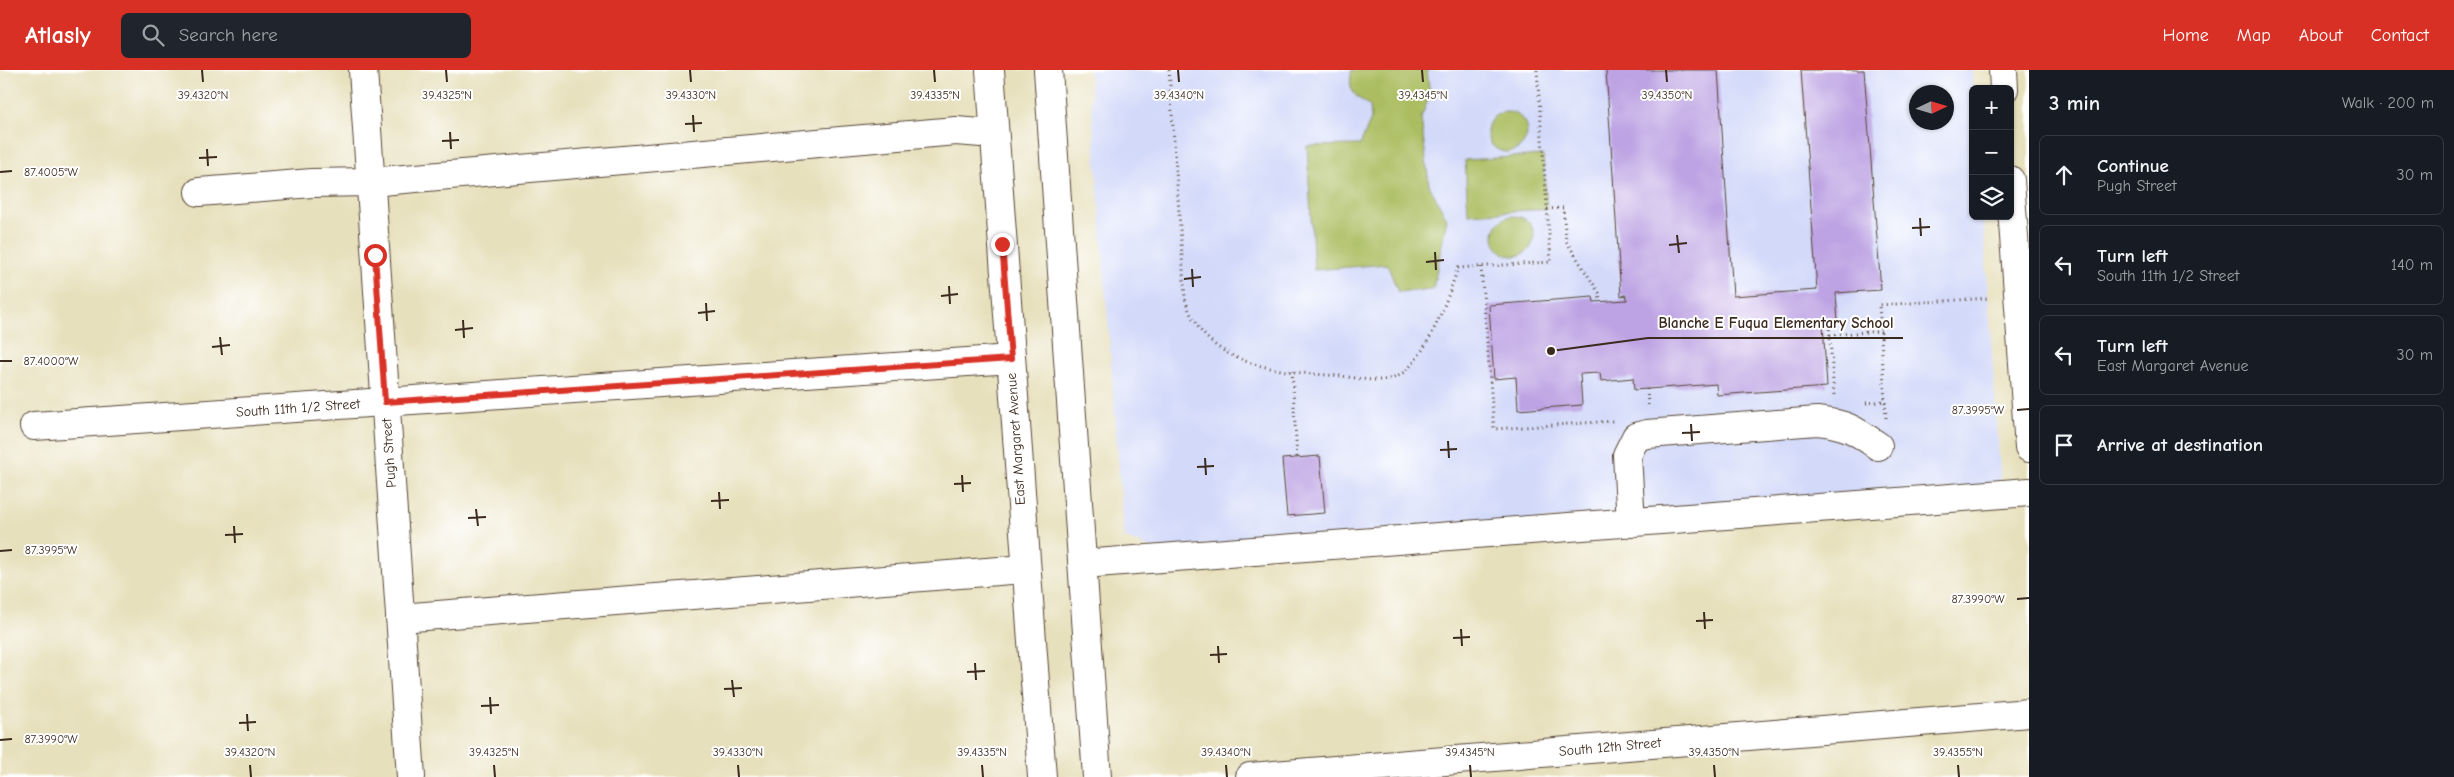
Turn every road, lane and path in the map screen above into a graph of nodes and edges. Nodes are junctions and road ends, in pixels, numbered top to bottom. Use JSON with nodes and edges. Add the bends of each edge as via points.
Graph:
{"nodes":[{"id":1,"x":362,"y":70,"type":"edge"},
{"id":2,"x":990,"y":70,"type":"edge"},
{"id":3,"x":1048,"y":70,"type":"edge"},
{"id":4,"x":1169,"y":70,"type":"edge"},
{"id":5,"x":1537,"y":70,"type":"edge"},
{"id":6,"x":2002,"y":70,"type":"edge"},
{"id":7,"x":2004,"y":85,"type":"edge"},
{"id":8,"x":994,"y":134,"type":"junction"},
{"id":9,"x":370,"y":182,"type":"junction"},
{"id":10,"x":198,"y":192,"type":"dead end"},
{"id":11,"x":1547,"y":209,"type":"junction"},
{"id":12,"x":2014,"y":210,"type":"edge"},
{"id":13,"x":1481,"y":266,"type":"junction"},
{"id":14,"x":2023,"y":279,"type":"edge"},
{"id":15,"x":1993,"y":297,"type":"dead end"},
{"id":16,"x":1600,"y":302,"type":"dead end"},
{"id":17,"x":1829,"y":324,"type":"dead end"},
{"id":18,"x":1881,"y":331,"type":"junction"},
{"id":19,"x":1830,"y":334,"type":"junction"},
{"id":20,"x":1011,"y":359,"type":"junction"},
{"id":21,"x":1292,"y":371,"type":"junction"},
{"id":22,"x":1834,"y":396,"type":"dead end"},
{"id":23,"x":1885,"y":401,"type":"junction"},
{"id":24,"x":385,"y":402,"type":"junction"},
{"id":25,"x":1860,"y":403,"type":"dead end"},
{"id":26,"x":1620,"y":420,"type":"dead end"},
{"id":27,"x":34,"y":426,"type":"dead end"},
{"id":28,"x":1882,"y":435,"type":"joint"},
{"id":29,"x":2029,"y":448,"type":"edge"},
{"id":30,"x":1297,"y":458,"type":"dead end"},
{"id":31,"x":2029,"y":492,"type":"edge"},
{"id":32,"x":1631,"y":522,"type":"junction"},
{"id":33,"x":1083,"y":564,"type":"junction"},
{"id":34,"x":1025,"y":570,"type":"junction"},
{"id":35,"x":400,"y":618,"type":"junction"},
{"id":36,"x":2029,"y":713,"type":"edge"},
{"id":37,"x":411,"y":777,"type":"edge"},
{"id":38,"x":1042,"y":777,"type":"edge"},
{"id":39,"x":1097,"y":777,"type":"edge"},
{"id":40,"x":1250,"y":777,"type":"edge"}],
"edges":[{"from":1,"to":9,"type":"street","name":"Pugh Street"},
{"from":2,"to":8,"type":"street","name":"East Margaret Avenue"},
{"from":3,"to":33,"type":"street"},
{"from":4,"to":21,"type":"path","via":[[1185,298],[1189,312],[1206,338],[1221,350],[1256,365]]},
{"from":5,"to":11,"type":"path"},
{"from":6,"to":7,"type":"street"},
{"from":8,"to":9,"type":"street","via":[[956,131]]},
{"from":8,"to":20,"type":"street","name":"East Margaret Avenue"},
{"from":9,"to":10,"type":"street","via":[[321,182]]},
{"from":9,"to":24,"type":"street","name":"Pugh Street"},
{"from":11,"to":13,"type":"path","via":[[1551,262]]},
{"from":11,"to":16,"type":"path","via":[[1563,208],[1566,241],[1599,293]]},
{"from":12,"to":14,"type":"street"},
{"from":13,"to":21,"type":"path","via":[[1458,268],[1436,326],[1415,358],[1397,376],[1386,379]]},
{"from":13,"to":26,"type":"path","via":[[1494,429]]},
{"from":14,"to":29,"type":"street"},
{"from":15,"to":18,"type":"path","via":[[1879,305]]},
{"from":17,"to":19,"type":"path"},
{"from":18,"to":19,"type":"path"},
{"from":18,"to":23,"type":"path"},
{"from":19,"to":22,"type":"path"},
{"from":20,"to":24,"type":"street","name":"South 11th 1/2 Street"},
{"from":20,"to":34,"type":"street","name":"East Margaret Avenue"},
{"from":21,"to":30,"type":"path"},
{"from":23,"to":25,"type":"path"},
{"from":23,"to":28,"type":"path"},
{"from":24,"to":27,"type":"street","name":"South 11th 1/2 Street"},
{"from":24,"to":35,"type":"street","name":"Pugh Street"},
{"from":28,"to":32,"type":"street","via":[[1817,421],[1636,437],[1627,455]]},
{"from":31,"to":32,"type":"street"},
{"from":32,"to":33,"type":"street"},
{"from":33,"to":39,"type":"street"},
{"from":34,"to":35,"type":"street"},
{"from":34,"to":38,"type":"street","name":"East Margaret Avenue"},
{"from":35,"to":37,"type":"street","name":"Pugh Street"},
{"from":36,"to":40,"type":"street","name":"South 12th Street"}]}
